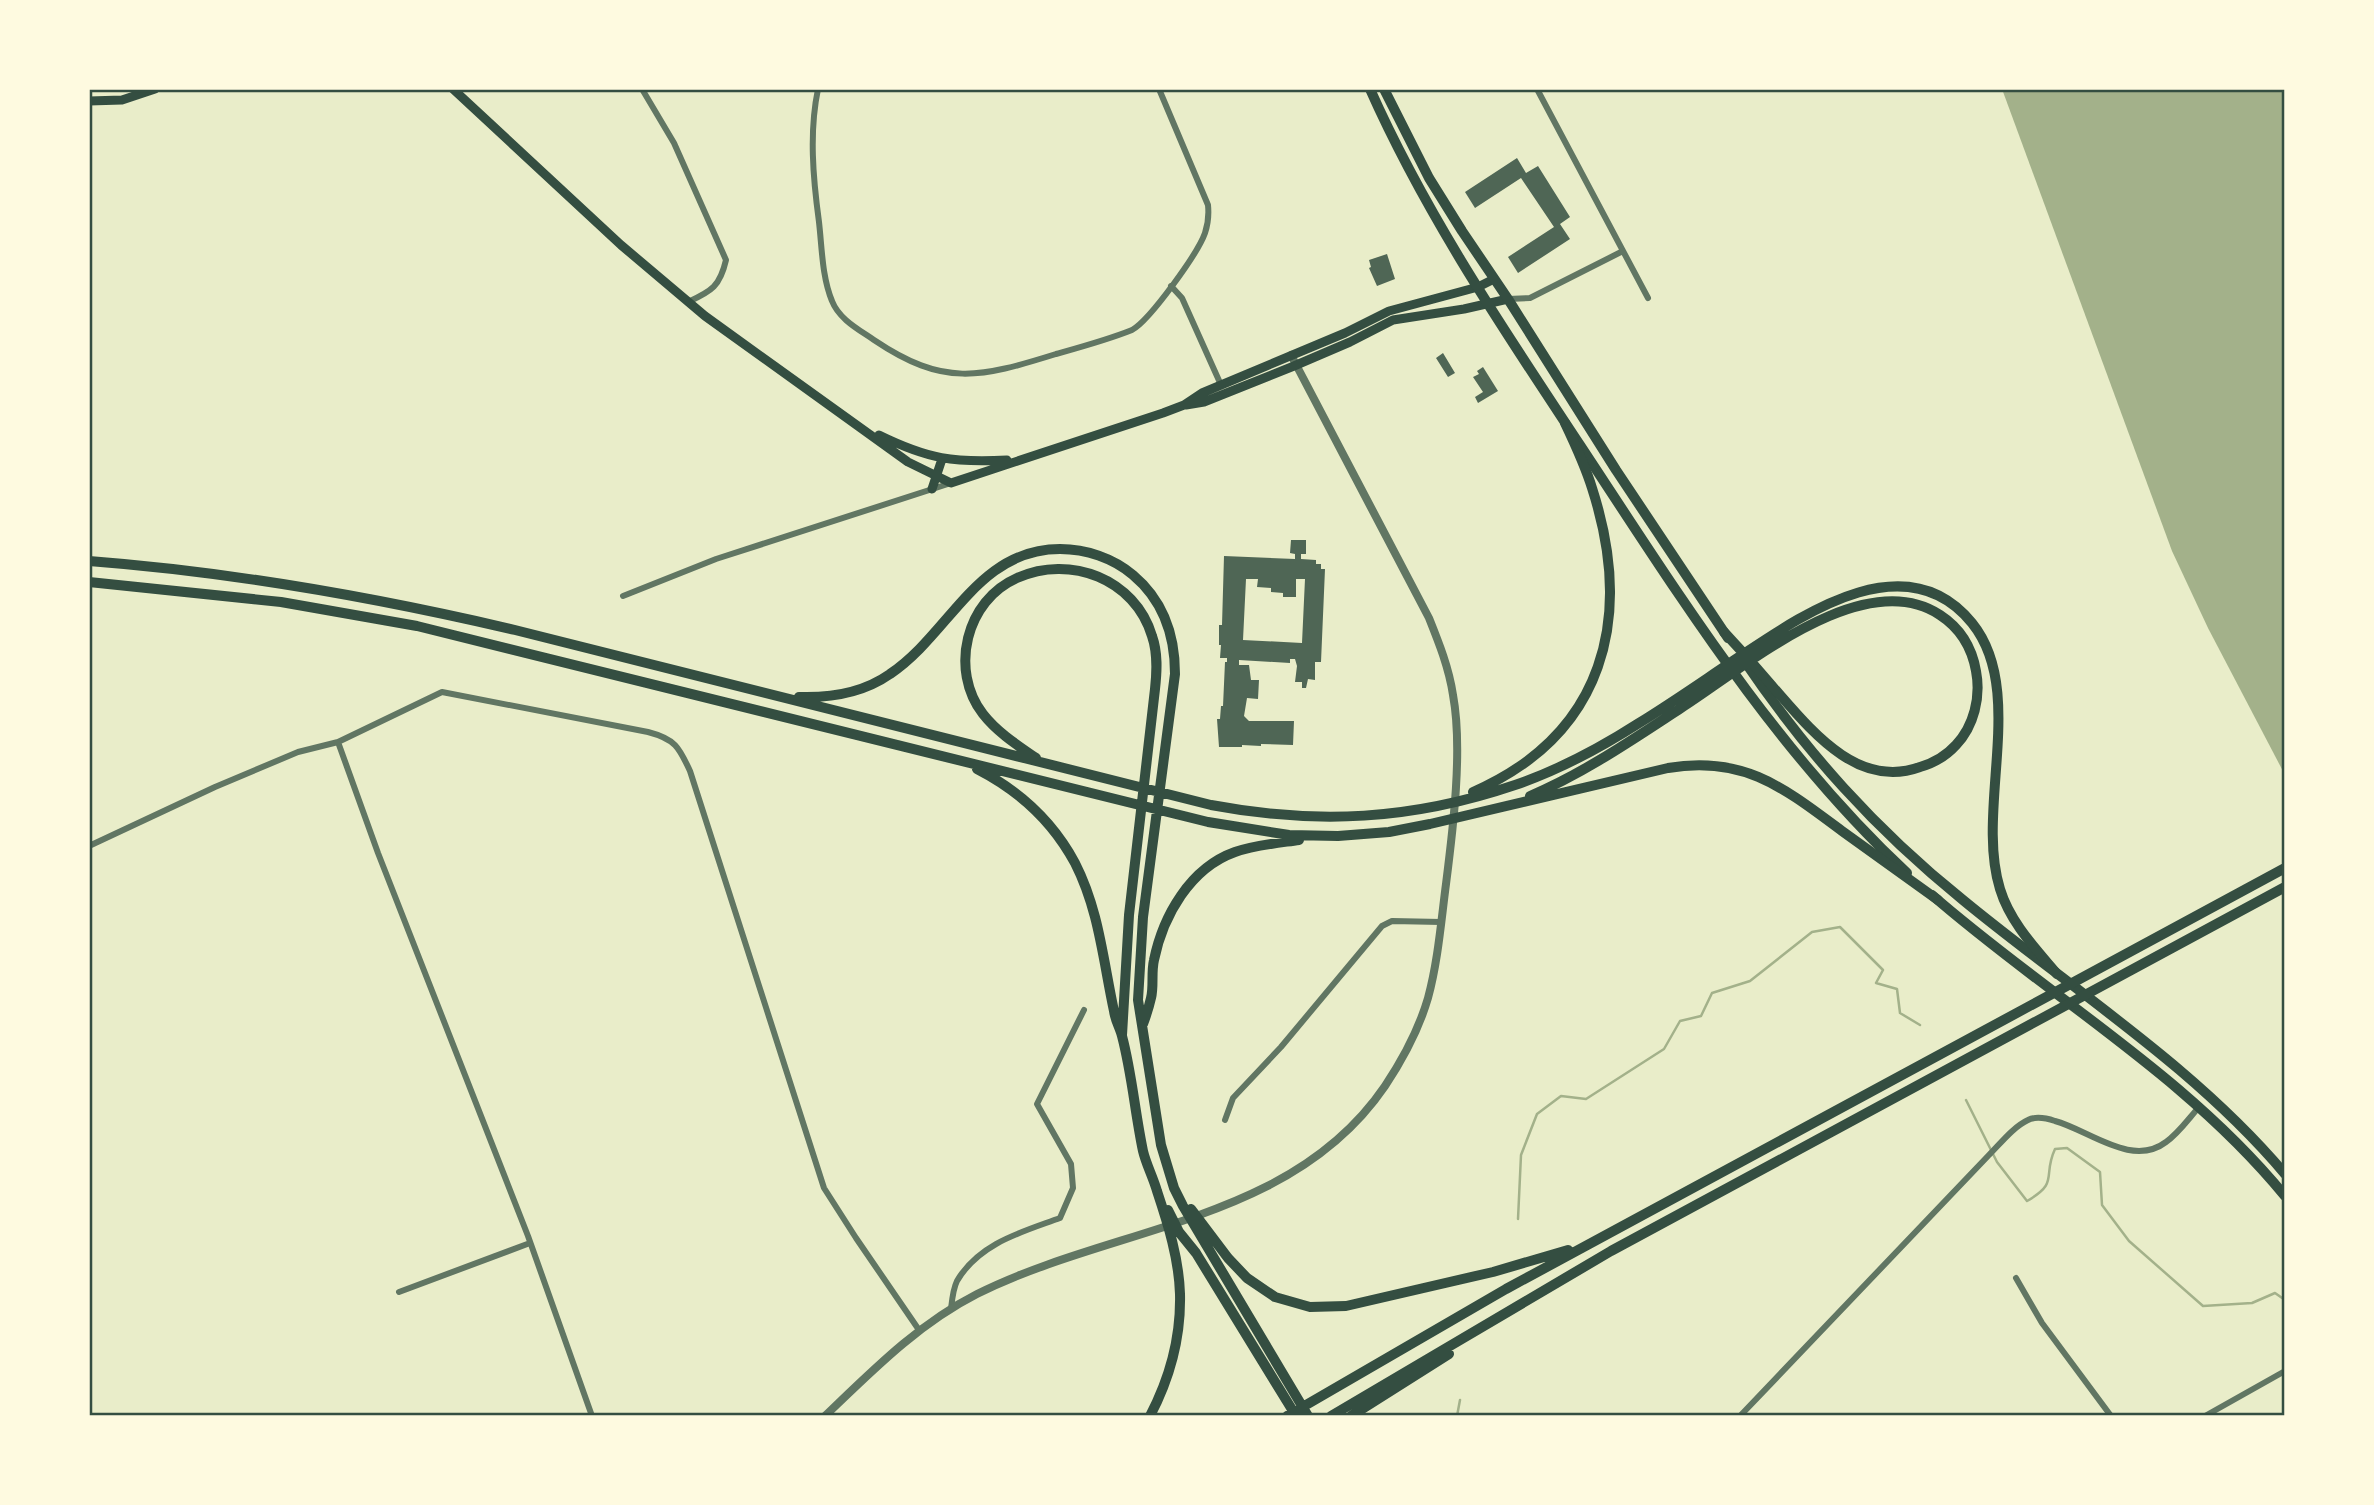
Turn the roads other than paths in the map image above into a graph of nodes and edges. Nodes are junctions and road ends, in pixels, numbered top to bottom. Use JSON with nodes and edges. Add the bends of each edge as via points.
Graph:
{"nodes":[{"id":1,"x":155,"y":89,"type":"edge"},
{"id":2,"x":453,"y":89,"type":"edge"},
{"id":3,"x":642,"y":89,"type":"edge"},
{"id":4,"x":818,"y":89,"type":"edge"},
{"id":5,"x":1159,"y":89,"type":"edge"},
{"id":6,"x":1370,"y":89,"type":"edge"},
{"id":7,"x":1384,"y":89,"type":"edge"},
{"id":8,"x":1537,"y":89,"type":"edge"},
{"id":9,"x":89,"y":101,"type":"edge"},
{"id":10,"x":1623,"y":251,"type":"junction"},
{"id":11,"x":1494,"y":279,"type":"junction"},
{"id":12,"x":1171,"y":286,"type":"junction"},
{"id":13,"x":1478,"y":287,"type":"junction"},
{"id":14,"x":1648,"y":298,"type":"dead end"},
{"id":15,"x":1508,"y":299,"type":"junction"},
{"id":16,"x":688,"y":302,"type":"junction"},
{"id":17,"x":1487,"y":304,"type":"junction"},
{"id":18,"x":1290,"y":355,"type":"junction"},
{"id":19,"x":1294,"y":366,"type":"junction"},
{"id":20,"x":1221,"y":385,"type":"junction"},
{"id":21,"x":1184,"y":405,"type":"junction"},
{"id":22,"x":1565,"y":423,"type":"junction"},
{"id":23,"x":859,"y":425,"type":"junction"},
{"id":24,"x":942,"y":459,"type":"junction"},
{"id":25,"x":1022,"y":459,"type":"junction"},
{"id":26,"x":935,"y":477,"type":"junction"},
{"id":27,"x":951,"y":483,"type":"junction"},
{"id":28,"x":932,"y":489,"type":"junction"},
{"id":29,"x":89,"y":561,"type":"edge"},
{"id":30,"x":89,"y":582,"type":"edge"},
{"id":31,"x":623,"y":596,"type":"dead end"},
{"id":32,"x":1724,"y":632,"type":"junction"},
{"id":33,"x":1772,"y":642,"type":"junction"},
{"id":34,"x":1710,"y":683,"type":"junction"},
{"id":35,"x":778,"y":696,"type":"junction"},
{"id":36,"x":338,"y":742,"type":"junction"},
{"id":37,"x":962,"y":762,"type":"junction"},
{"id":38,"x":1044,"y":763,"type":"junction"},
{"id":39,"x":1471,"y":796,"type":"junction"},
{"id":40,"x":1498,"y":808,"type":"junction"},
{"id":41,"x":1333,"y":836,"type":"junction"},
{"id":42,"x":89,"y":846,"type":"edge"},
{"id":43,"x":2285,"y":868,"type":"edge"},
{"id":44,"x":2285,"y":887,"type":"edge"},
{"id":45,"x":1938,"y":900,"type":"junction"},
{"id":46,"x":1441,"y":922,"type":"junction"},
{"id":47,"x":2057,"y":974,"type":"junction"},
{"id":48,"x":1084,"y":1010,"type":"dead end"},
{"id":49,"x":1142,"y":1028,"type":"junction"},
{"id":50,"x":1122,"y":1035,"type":"junction"},
{"id":51,"x":2200,"y":1106,"type":"junction"},
{"id":52,"x":1225,"y":1120,"type":"dead end"},
{"id":53,"x":2285,"y":1174,"type":"edge"},
{"id":54,"x":1174,"y":1188,"type":"junction"},
{"id":55,"x":1158,"y":1193,"type":"junction"},
{"id":56,"x":2285,"y":1196,"type":"edge"},
{"id":57,"x":530,"y":1243,"type":"junction"},
{"id":58,"x":1588,"y":1245,"type":"junction"},
{"id":59,"x":2016,"y":1278,"type":"dead end"},
{"id":60,"x":1546,"y":1289,"type":"junction"},
{"id":61,"x":399,"y":1292,"type":"dead end"},
{"id":62,"x":951,"y":1309,"type":"junction"},
{"id":63,"x":919,"y":1330,"type":"junction"},
{"id":64,"x":2285,"y":1371,"type":"edge"},
{"id":65,"x":1332,"y":1415,"type":"edge"},
{"id":66,"x":592,"y":1416,"type":"edge"},
{"id":67,"x":825,"y":1416,"type":"edge"},
{"id":68,"x":1150,"y":1416,"type":"edge"},
{"id":69,"x":1287,"y":1416,"type":"edge"},
{"id":70,"x":1296,"y":1416,"type":"edge"},
{"id":71,"x":1308,"y":1416,"type":"edge"},
{"id":72,"x":1351,"y":1416,"type":"edge"},
{"id":73,"x":1740,"y":1416,"type":"edge"},
{"id":74,"x":2111,"y":1416,"type":"edge"},
{"id":75,"x":2205,"y":1416,"type":"edge"}],
"edges":[{"from":1,"to":9,"type":"main road","via":[[122,100]]},
{"from":2,"to":16,"type":"main road"},
{"from":3,"to":16,"type":"street","via":[[674,143],[726,260],[711,291]]},
{"from":4,"to":12,"type":"street","via":[[813,116],[814,187],[832,300],[840,316],[901,358],[958,374],[994,372],[1126,333],[1141,324]]},
{"from":5,"to":12,"type":"street","via":[[1208,210],[1200,243]]},
{"from":6,"to":13,"type":"main road","via":[[1417,185]]},
{"from":7,"to":11,"type":"main road","via":[[1439,195]]},
{"from":8,"to":10,"type":"street"},
{"from":10,"to":14,"type":"street"},
{"from":10,"to":15,"type":"street","via":[[1530,298]]},
{"from":11,"to":13,"type":"main road"},
{"from":11,"to":15,"type":"main road"},
{"from":12,"to":20,"type":"street","via":[[1182,298]]},
{"from":13,"to":17,"type":"main road"},
{"from":13,"to":18,"type":"main road","via":[[1400,307]]},
{"from":15,"to":17,"type":"main road"},
{"from":15,"to":32,"type":"main road"},
{"from":16,"to":23,"type":"main road"},
{"from":17,"to":19,"type":"main road","via":[[1393,320]]},
{"from":17,"to":22,"type":"main road"},
{"from":18,"to":19,"type":"street"},
{"from":18,"to":20,"type":"main road"},
{"from":19,"to":21,"type":"main road","via":[[1203,402]]},
{"from":19,"to":46,"type":"street","via":[[1418,598],[1447,667],[1457,733]]},
{"from":20,"to":21,"type":"main road"},
{"from":21,"to":25,"type":"main road"},
{"from":22,"to":39,"type":"highway","via":[[1592,488],[1602,529],[1609,591],[1603,651],[1586,696],[1560,733],[1524,765]]},
{"from":22,"to":45,"type":"main road","via":[[1718,650],[1803,764],[1868,836]]},
{"from":23,"to":24,"type":"main road"},
{"from":23,"to":26,"type":"main road"},
{"from":24,"to":25,"type":"main road","via":[[970,463]]},
{"from":24,"to":26,"type":"main road"},
{"from":25,"to":27,"type":"main road"},
{"from":26,"to":27,"type":"main road"},
{"from":26,"to":28,"type":"main road"},
{"from":27,"to":28,"type":"street"},
{"from":28,"to":31,"type":"street","via":[[716,559]]},
{"from":29,"to":35,"type":"highway","via":[[228,575],[403,605]]},
{"from":30,"to":37,"type":"highway","via":[[269,601],[417,626]]},
{"from":32,"to":33,"type":"highway","via":[[1816,734],[1836,752],[1864,767],[1896,772],[1930,764],[1954,747],[1971,720],[1978,684],[1972,654],[1955,628],[1925,607],[1899,601],[1866,604]]},
{"from":32,"to":47,"type":"main road","via":[[1799,738],[1866,813],[1939,881]]},
{"from":33,"to":34,"type":"highway"},
{"from":33,"to":47,"type":"highway","via":[[1828,603],[1894,586],[1937,597],[1953,605],[1973,625],[1990,659],[1997,699],[1993,833],[1997,877],[2017,924]]},
{"from":34,"to":39,"type":"highway","via":[[1588,753],[1539,776]]},
{"from":34,"to":40,"type":"highway","via":[[1578,773]]},
{"from":35,"to":38,"type":"highway"},
{"from":35,"to":49,"type":"highway","via":[[838,694],[884,678],[918,651],[984,577],[1030,553],[1066,548],[1092,553],[1119,565],[1139,581],[1162,611],[1175,655],[1140,955]]},
{"from":36,"to":42,"type":"street","via":[[281,758]]},
{"from":36,"to":57,"type":"street"},
{"from":36,"to":63,"type":"street","via":[[447,692],[648,732],[674,743],[690,771],[824,1188]]},
{"from":37,"to":41,"type":"highway","via":[[1265,832]]},
{"from":37,"to":50,"type":"highway","via":[[1023,799],[1069,853],[1094,911]]},
{"from":38,"to":39,"type":"highway","via":[[1244,811],[1307,818],[1377,816]]},
{"from":38,"to":50,"type":"highway","via":[[982,713],[967,680],[965,648],[980,610],[1008,582],[1037,571],[1075,569],[1106,579],[1131,599],[1148,625],[1157,657],[1129,915]]},
{"from":40,"to":41,"type":"highway","via":[[1389,832]]},
{"from":40,"to":45,"type":"highway","via":[[1668,768],[1698,764],[1732,767],[1783,788]]},
{"from":41,"to":49,"type":"highway","via":[[1235,852],[1197,877],[1161,934],[1152,997]]},
{"from":43,"to":58,"type":"highway"},
{"from":44,"to":60,"type":"highway"},
{"from":45,"to":51,"type":"main road"},
{"from":46,"to":52,"type":"street","via":[[1392,921],[1382,926],[1233,1098]]},
{"from":46,"to":62,"type":"street","via":[[1434,970],[1406,1051],[1375,1100],[1340,1138],[1306,1165],[1267,1188],[1016,1277]]},
{"from":47,"to":53,"type":"main road","via":[[2195,1084]]},
{"from":48,"to":62,"type":"street","via":[[1037,1104],[1071,1164],[1073,1188],[1060,1218],[999,1240],[976,1258],[956,1283]]},
{"from":49,"to":54,"type":"highway","via":[[1156,1118]]},
{"from":50,"to":55,"type":"highway","via":[[1144,1154]]},
{"from":51,"to":56,"type":"main road"},
{"from":51,"to":73,"type":"street","via":[[2168,1141],[2146,1152],[2129,1150],[2063,1123],[2038,1118],[2020,1125]]},
{"from":54,"to":58,"type":"highway","via":[[1247,1278],[1275,1297],[1310,1307],[1354,1304]]},
{"from":54,"to":71,"type":"highway"},
{"from":55,"to":68,"type":"highway","via":[[1175,1252],[1180,1311],[1168,1375]]},
{"from":55,"to":70,"type":"highway"},
{"from":57,"to":61,"type":"street"},
{"from":57,"to":66,"type":"street"},
{"from":58,"to":69,"type":"highway"},
{"from":59,"to":74,"type":"street","via":[[2042,1323]]},
{"from":60,"to":65,"type":"highway"},
{"from":60,"to":72,"type":"highway"},
{"from":62,"to":63,"type":"street"},
{"from":63,"to":67,"type":"street"},
{"from":64,"to":75,"type":"street"}]}
